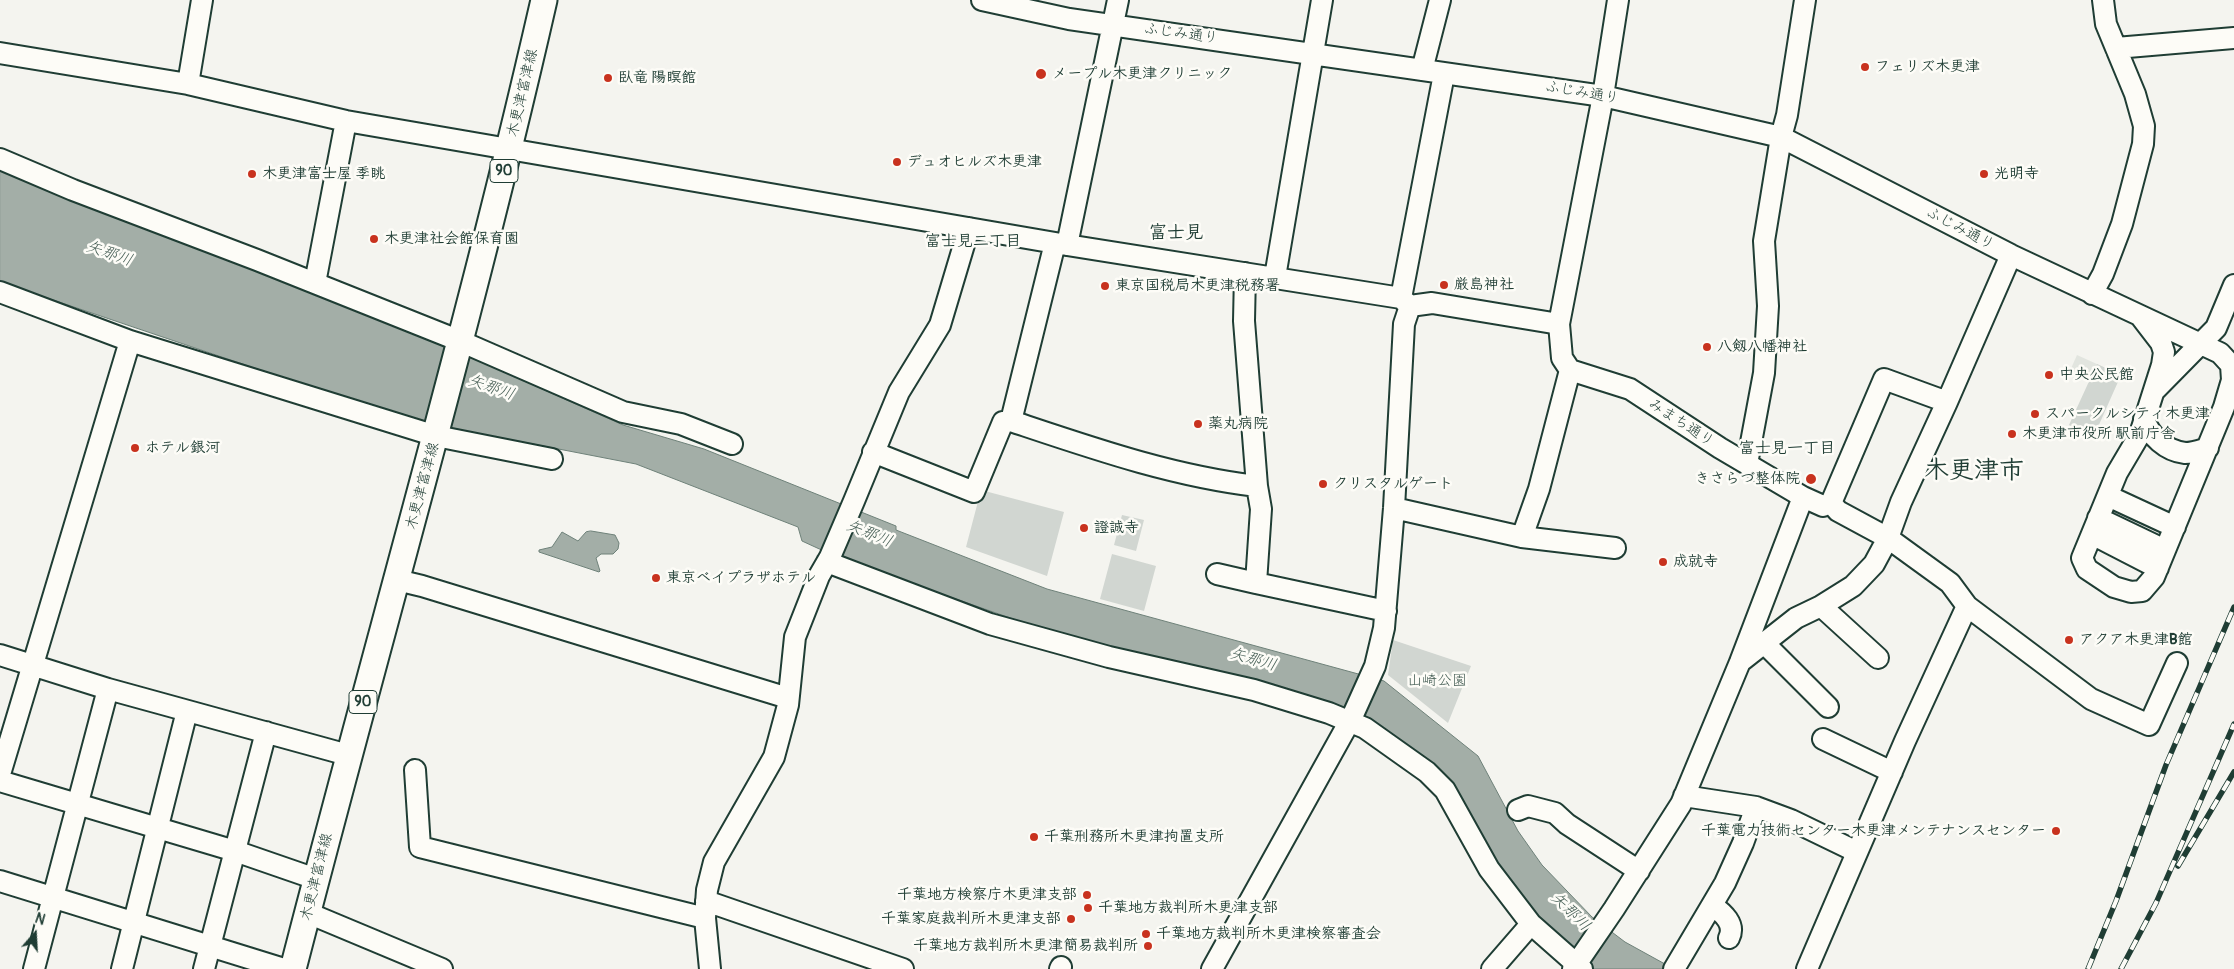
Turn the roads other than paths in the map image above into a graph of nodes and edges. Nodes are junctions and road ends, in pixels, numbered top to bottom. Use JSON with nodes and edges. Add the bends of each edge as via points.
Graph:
{"nodes":[{"id":1,"x":202,"y":0,"type":"edge"},
{"id":2,"x":544,"y":0,"type":"edge"},
{"id":3,"x":982,"y":0,"type":"edge"},
{"id":4,"x":1118,"y":0,"type":"edge"},
{"id":5,"x":1322,"y":0,"type":"edge"},
{"id":6,"x":1440,"y":0,"type":"edge"},
{"id":7,"x":1618,"y":0,"type":"edge"},
{"id":8,"x":1804,"y":0,"type":"edge"},
{"id":9,"x":2103,"y":0,"type":"edge"},
{"id":10,"x":1114,"y":25,"type":"junction"},
{"id":11,"x":2234,"y":38,"type":"edge"},
{"id":12,"x":2116,"y":48,"type":"junction"},
{"id":13,"x":0,"y":53,"type":"edge"},
{"id":14,"x":1314,"y":54,"type":"junction"},
{"id":15,"x":1422,"y":70,"type":"junction"},
{"id":16,"x":1444,"y":74,"type":"junction"},
{"id":17,"x":188,"y":84,"type":"junction"},
{"id":18,"x":1603,"y":96,"type":"junction"},
{"id":19,"x":346,"y":122,"type":"junction"},
{"id":20,"x":1781,"y":137,"type":"junction"},
{"id":21,"x":510,"y":148,"type":"junction"},
{"id":22,"x":0,"y":159,"type":"edge"},
{"id":23,"x":969,"y":228,"type":"junction"},
{"id":24,"x":1061,"y":244,"type":"junction"},
{"id":25,"x":2011,"y":256,"type":"junction"},
{"id":26,"x":1245,"y":273,"type":"junction"},
{"id":27,"x":1275,"y":277,"type":"junction"},
{"id":28,"x":315,"y":283,"type":"junction"},
{"id":29,"x":2234,"y":286,"type":"edge"},
{"id":30,"x":0,"y":292,"type":"edge"},
{"id":31,"x":2092,"y":294,"type":"junction"},
{"id":32,"x":2234,"y":297,"type":"edge"},
{"id":33,"x":1405,"y":302,"type":"junction"},
{"id":34,"x":2141,"y":317,"type":"junction"},
{"id":35,"x":1560,"y":324,"type":"junction"},
{"id":36,"x":130,"y":341,"type":"junction"},
{"id":37,"x":460,"y":341,"type":"junction"},
{"id":38,"x":2201,"y":343,"type":"junction"},
{"id":39,"x":2220,"y":353,"type":"junction"},
{"id":40,"x":1570,"y":370,"type":"junction"},
{"id":41,"x":2153,"y":391,"type":"junction"},
{"id":42,"x":1947,"y":402,"type":"junction"},
{"id":43,"x":2144,"y":419,"type":"junction"},
{"id":44,"x":1011,"y":421,"type":"junction"},
{"id":45,"x":436,"y":436,"type":"junction"},
{"id":46,"x":732,"y":444,"type":"dead end"},
{"id":47,"x":2208,"y":448,"type":"junction"},
{"id":48,"x":873,"y":452,"type":"junction"},
{"id":49,"x":552,"y":459,"type":"dead end"},
{"id":50,"x":1747,"y":464,"type":"junction"},
{"id":51,"x":1257,"y":486,"type":"junction"},
{"id":52,"x":2108,"y":496,"type":"junction"},
{"id":53,"x":1802,"y":497,"type":"junction"},
{"id":54,"x":1831,"y":503,"type":"junction"},
{"id":55,"x":1394,"y":508,"type":"junction"},
{"id":56,"x":2095,"y":526,"type":"junction"},
{"id":57,"x":2175,"y":527,"type":"junction"},
{"id":58,"x":1522,"y":537,"type":"junction"},
{"id":59,"x":1888,"y":538,"type":"junction"},
{"id":60,"x":1615,"y":548,"type":"dead end"},
{"id":61,"x":828,"y":559,"type":"junction"},
{"id":62,"x":2162,"y":559,"type":"junction"},
{"id":63,"x":1216,"y":574,"type":"dead end"},
{"id":64,"x":397,"y":580,"type":"junction"},
{"id":65,"x":1256,"y":583,"type":"junction"},
{"id":66,"x":1821,"y":606,"type":"junction"},
{"id":67,"x":1967,"y":606,"type":"junction"},
{"id":68,"x":1386,"y":611,"type":"junction"},
{"id":69,"x":1764,"y":643,"type":"junction"},
{"id":70,"x":0,"y":655,"type":"edge"},
{"id":71,"x":1878,"y":658,"type":"dead end"},
{"id":72,"x":1740,"y":662,"type":"junction"},
{"id":73,"x":2177,"y":663,"type":"dead end"},
{"id":74,"x":33,"y":665,"type":"junction"},
{"id":75,"x":108,"y":689,"type":"junction"},
{"id":76,"x":788,"y":698,"type":"junction"},
{"id":77,"x":1828,"y":707,"type":"dead end"},
{"id":78,"x":187,"y":711,"type":"junction"},
{"id":79,"x":1351,"y":719,"type":"junction"},
{"id":80,"x":266,"y":732,"type":"junction"},
{"id":81,"x":1823,"y":739,"type":"dead end"},
{"id":82,"x":348,"y":755,"type":"junction"},
{"id":83,"x":415,"y":770,"type":"dead end"},
{"id":84,"x":1892,"y":772,"type":"junction"},
{"id":85,"x":0,"y":774,"type":"edge"},
{"id":86,"x":0,"y":781,"type":"edge"},
{"id":87,"x":1684,"y":796,"type":"junction"},
{"id":88,"x":77,"y":806,"type":"junction"},
{"id":89,"x":1756,"y":807,"type":"junction"},
{"id":90,"x":1518,"y":810,"type":"dead end"},
{"id":91,"x":158,"y":828,"type":"junction"},
{"id":92,"x":235,"y":851,"type":"junction"},
{"id":93,"x":1857,"y":852,"type":"junction"},
{"id":94,"x":1639,"y":871,"type":"junction"},
{"id":95,"x":316,"y":879,"type":"junction"},
{"id":96,"x":0,"y":881,"type":"edge"},
{"id":97,"x":53,"y":898,"type":"junction"},
{"id":98,"x":1712,"y":905,"type":"junction"},
{"id":99,"x":706,"y":909,"type":"junction"},
{"id":100,"x":308,"y":913,"type":"junction"},
{"id":101,"x":134,"y":922,"type":"junction"},
{"id":102,"x":1531,"y":924,"type":"junction"},
{"id":103,"x":1729,"y":938,"type":"dead end"},
{"id":104,"x":210,"y":946,"type":"junction"},
{"id":105,"x":1577,"y":968,"type":"edge"},
{"id":106,"x":34,"y":969,"type":"edge"},
{"id":107,"x":122,"y":969,"type":"edge"},
{"id":108,"x":204,"y":969,"type":"edge"},
{"id":109,"x":284,"y":969,"type":"edge"},
{"id":110,"x":293,"y":969,"type":"edge"},
{"id":111,"x":442,"y":969,"type":"edge"},
{"id":112,"x":710,"y":969,"type":"edge"},
{"id":113,"x":903,"y":969,"type":"edge"},
{"id":114,"x":1212,"y":969,"type":"edge"},
{"id":115,"x":1492,"y":969,"type":"edge"},
{"id":116,"x":1674,"y":969,"type":"edge"},
{"id":117,"x":1807,"y":969,"type":"edge"}],
"edges":[{"from":1,"to":17,"type":"street"},
{"from":2,"to":21,"type":"main road","name":"木更津富津線","number":"90"},
{"from":3,"to":10,"type":"street","name":"ふじみ通り"},
{"from":4,"to":10,"type":"street"},
{"from":5,"to":14,"type":"street"},
{"from":6,"to":15,"type":"street"},
{"from":7,"to":18,"type":"street"},
{"from":8,"to":20,"type":"street"},
{"from":9,"to":12,"type":"street","via":[[2106,24]]},
{"from":10,"to":14,"type":"street","name":"ふじみ通り"},
{"from":10,"to":24,"type":"street"},
{"from":11,"to":12,"type":"street"},
{"from":12,"to":31,"type":"street","via":[[2135,94],[2144,126],[2144,144],[2122,224]]},
{"from":13,"to":17,"type":"street"},
{"from":14,"to":15,"type":"street","name":"ふじみ通り"},
{"from":14,"to":27,"type":"street"},
{"from":15,"to":16,"type":"street","name":"ふじみ通り"},
{"from":16,"to":18,"type":"street","name":"ふじみ通り"},
{"from":16,"to":33,"type":"street"},
{"from":17,"to":19,"type":"street"},
{"from":18,"to":20,"type":"street","name":"ふじみ通り"},
{"from":18,"to":35,"type":"street"},
{"from":19,"to":21,"type":"street"},
{"from":19,"to":28,"type":"street"},
{"from":20,"to":25,"type":"street","name":"ふじみ通り"},
{"from":20,"to":50,"type":"street","via":[[1764,241],[1768,306],[1764,373]]},
{"from":21,"to":23,"type":"street"},
{"from":21,"to":37,"type":"main road","name":"木更津富津線","number":"90"},
{"from":22,"to":28,"type":"street"},
{"from":23,"to":24,"type":"street"},
{"from":23,"to":48,"type":"street","via":[[940,325],[899,392]]},
{"from":24,"to":26,"type":"street"},
{"from":24,"to":44,"type":"street"},
{"from":25,"to":31,"type":"street","name":"ふじみ通り"},
{"from":25,"to":42,"type":"street"},
{"from":26,"to":27,"type":"street"},
{"from":26,"to":51,"type":"street","via":[[1244,321]]},
{"from":27,"to":33,"type":"street"},
{"from":28,"to":37,"type":"street"},
{"from":29,"to":38,"type":"street","via":[[2216,328]]},
{"from":30,"to":36,"type":"street"},
{"from":31,"to":34,"type":"street","name":"ふじみ通り"},
{"from":32,"to":39,"type":"street","via":[[2222,330]]},
{"from":33,"to":35,"type":"street","via":[[1432,303]]},
{"from":33,"to":55,"type":"street"},
{"from":34,"to":38,"type":"street","name":"ふじみ通り"},
{"from":34,"to":41,"type":"street","via":[[2164,352]]},
{"from":35,"to":40,"type":"street","via":[[1562,358]]},
{"from":36,"to":45,"type":"street"},
{"from":36,"to":74,"type":"street"},
{"from":37,"to":45,"type":"main road","name":"木更津富津線","number":"90"},
{"from":37,"to":46,"type":"street","via":[[623,412],[681,424]]},
{"from":38,"to":39,"type":"street"},
{"from":38,"to":41,"type":"street"},
{"from":39,"to":47,"type":"street","via":[[2231,365],[2232,380]]},
{"from":40,"to":50,"type":"street","name":"みまち通り","via":[[1630,389]]},
{"from":40,"to":58,"type":"street","via":[[1539,489]]},
{"from":41,"to":43,"type":"street"},
{"from":42,"to":54,"type":"street","via":[[1884,379]]},
{"from":42,"to":59,"type":"street","via":[[1900,502]]},
{"from":43,"to":47,"type":"street","via":[[2151,435],[2167,446],[2184,453]]},
{"from":43,"to":52,"type":"street","via":[[2140,434],[2117,473]]},
{"from":44,"to":48,"type":"street","via":[[1003,422],[974,492]]},
{"from":44,"to":51,"type":"street","via":[[1167,470]]},
{"from":45,"to":49,"type":"street"},
{"from":45,"to":64,"type":"main road","name":"木更津富津線","number":"90"},
{"from":47,"to":57,"type":"street"},
{"from":48,"to":61,"type":"street"},
{"from":50,"to":53,"type":"street","name":"みまち通り"},
{"from":51,"to":65,"type":"street","via":[[1261,509]]},
{"from":52,"to":56,"type":"street"},
{"from":52,"to":57,"type":"street"},
{"from":53,"to":54,"type":"street","name":"みまち通り","via":[[1822,506]]},
{"from":53,"to":72,"type":"street"},
{"from":54,"to":59,"type":"street","via":[[1838,511]]},
{"from":55,"to":58,"type":"street"},
{"from":55,"to":68,"type":"street"},
{"from":56,"to":62,"type":"street"},
{"from":56,"to":62,"type":"street","via":[[2082,558],[2087,569],[2114,587],[2131,592],[2142,590],[2154,578]]},
{"from":57,"to":62,"type":"street"},
{"from":58,"to":60,"type":"street"},
{"from":59,"to":66,"type":"street","via":[[1874,564],[1853,586]]},
{"from":59,"to":67,"type":"street","via":[[1950,583]]},
{"from":61,"to":76,"type":"street","via":[[795,637]]},
{"from":61,"to":79,"type":"street","via":[[962,615],[1019,633],[1254,690]]},
{"from":63,"to":65,"type":"street"},
{"from":64,"to":76,"type":"street"},
{"from":64,"to":82,"type":"main road","name":"木更津富津線","number":"90"},
{"from":65,"to":68,"type":"street"},
{"from":66,"to":69,"type":"street","via":[[1796,618]]},
{"from":66,"to":71,"type":"street"},
{"from":67,"to":73,"type":"street","via":[[2091,699],[2149,725]]},
{"from":67,"to":84,"type":"street"},
{"from":68,"to":79,"type":"street","via":[[1375,666]]},
{"from":69,"to":72,"type":"street"},
{"from":69,"to":77,"type":"street"},
{"from":70,"to":74,"type":"street"},
{"from":72,"to":87,"type":"street"},
{"from":74,"to":75,"type":"street"},
{"from":74,"to":85,"type":"street"},
{"from":75,"to":78,"type":"street"},
{"from":75,"to":88,"type":"street"},
{"from":76,"to":99,"type":"street","via":[[774,757],[714,862]]},
{"from":78,"to":80,"type":"street"},
{"from":78,"to":91,"type":"street"},
{"from":79,"to":102,"type":"street","via":[[1427,772],[1445,790],[1489,869]]},
{"from":79,"to":114,"type":"street"},
{"from":80,"to":82,"type":"street"},
{"from":80,"to":92,"type":"street"},
{"from":81,"to":84,"type":"street"},
{"from":82,"to":95,"type":"main road","name":"木更津富津線","number":"90"},
{"from":83,"to":99,"type":"street","via":[[420,847]]},
{"from":84,"to":93,"type":"street"},
{"from":86,"to":88,"type":"street"},
{"from":87,"to":89,"type":"street"},
{"from":87,"to":94,"type":"street"},
{"from":88,"to":91,"type":"street"},
{"from":88,"to":97,"type":"street"},
{"from":89,"to":93,"type":"street"},
{"from":89,"to":98,"type":"street","via":[[1743,843]]},
{"from":90,"to":94,"type":"street","via":[[1528,806],[1555,814]]},
{"from":91,"to":92,"type":"street"},
{"from":91,"to":101,"type":"street"},
{"from":92,"to":95,"type":"street"},
{"from":92,"to":104,"type":"street"},
{"from":93,"to":117,"type":"street"},
{"from":94,"to":105,"type":"street"},
{"from":95,"to":100,"type":"main road","name":"木更津富津線","number":"90"},
{"from":96,"to":97,"type":"street"},
{"from":97,"to":101,"type":"street"},
{"from":97,"to":106,"type":"street"},
{"from":98,"to":103,"type":"street","via":[[1724,914],[1730,924]]},
{"from":98,"to":116,"type":"street"},
{"from":99,"to":112,"type":"street"},
{"from":99,"to":113,"type":"street"},
{"from":100,"to":110,"type":"main road","name":"木更津富津線","number":"90"},
{"from":100,"to":111,"type":"street"},
{"from":101,"to":104,"type":"street"},
{"from":101,"to":107,"type":"street"},
{"from":102,"to":105,"type":"street"},
{"from":102,"to":115,"type":"street"},
{"from":104,"to":108,"type":"street"},
{"from":104,"to":109,"type":"street"}]}
